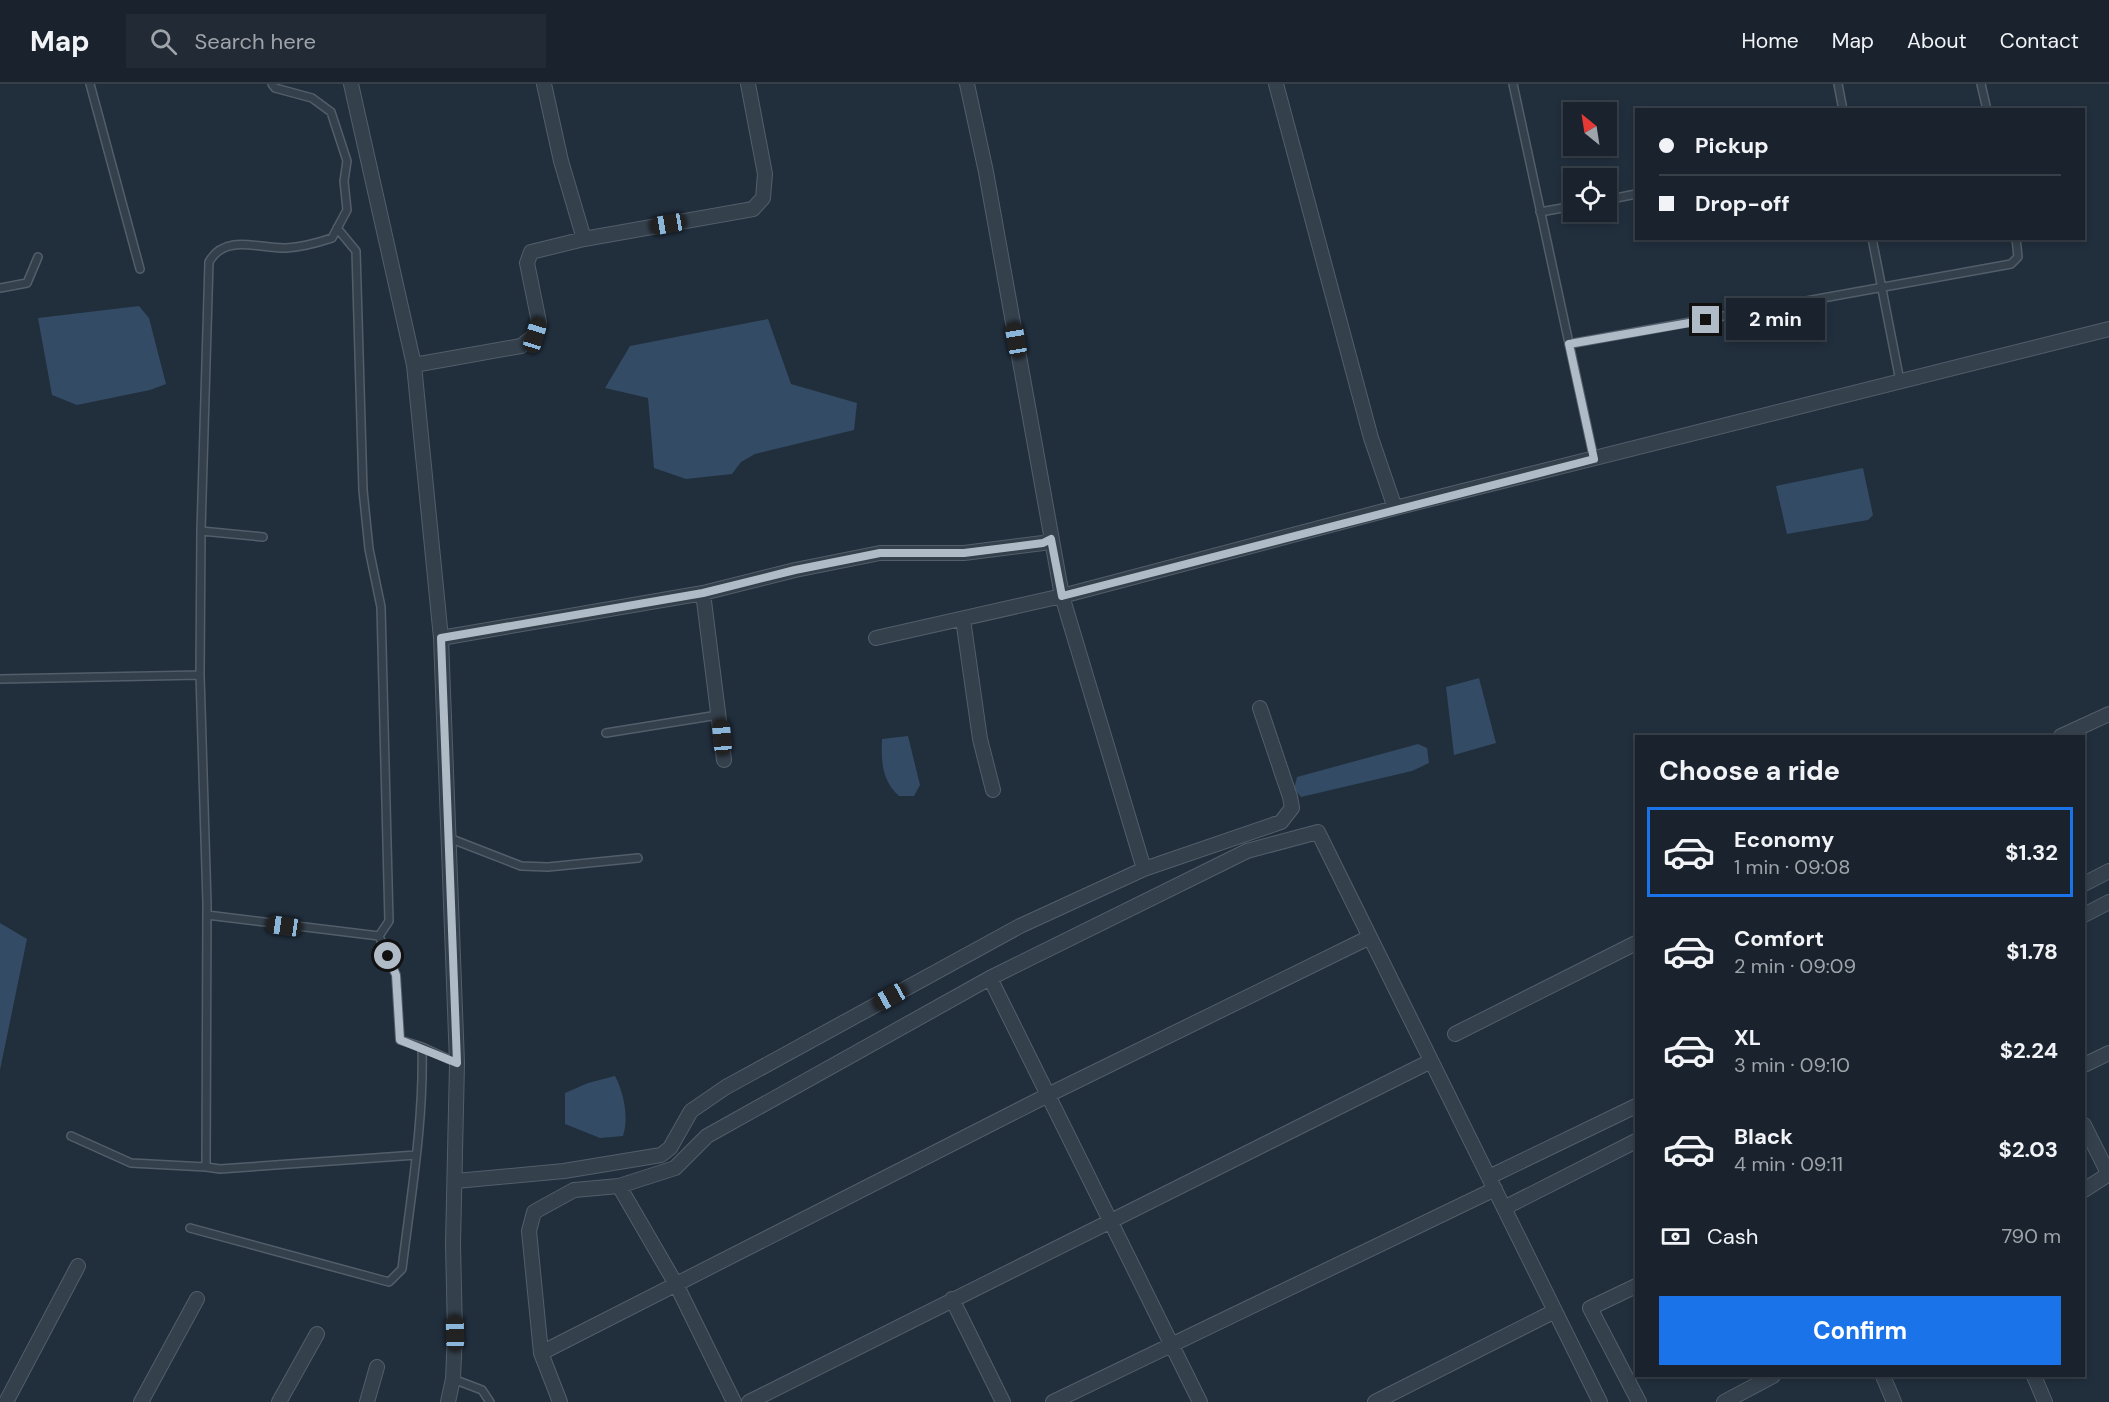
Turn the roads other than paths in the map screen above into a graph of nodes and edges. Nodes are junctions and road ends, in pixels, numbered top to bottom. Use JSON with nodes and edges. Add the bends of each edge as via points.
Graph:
{"nodes":[{"id":1,"x":90,"y":84,"type":"edge"},
{"id":2,"x":272,"y":84,"type":"edge"},
{"id":3,"x":351,"y":84,"type":"edge"},
{"id":4,"x":544,"y":84,"type":"edge"},
{"id":5,"x":748,"y":84,"type":"edge"},
{"id":6,"x":967,"y":84,"type":"edge"},
{"id":7,"x":1276,"y":84,"type":"edge"},
{"id":8,"x":1513,"y":84,"type":"edge"},
{"id":9,"x":1838,"y":84,"type":"edge"},
{"id":10,"x":1981,"y":84,"type":"edge"},
{"id":11,"x":1844,"y":108,"type":"edge"},
{"id":12,"x":1987,"y":108,"type":"edge"},
{"id":13,"x":1635,"y":194,"type":"edge"},
{"id":14,"x":1617,"y":198,"type":"edge"},
{"id":15,"x":1563,"y":208,"type":"edge"},
{"id":16,"x":1540,"y":212,"type":"junction"},
{"id":17,"x":337,"y":228,"type":"junction"},
{"id":18,"x":584,"y":239,"type":"junction"},
{"id":19,"x":1872,"y":240,"type":"edge"},
{"id":20,"x":2016,"y":240,"type":"edge"},
{"id":21,"x":38,"y":258,"type":"dead end"},
{"id":22,"x":140,"y":270,"type":"dead end"},
{"id":23,"x":1882,"y":287,"type":"junction"},
{"id":24,"x":0,"y":288,"type":"edge"},
{"id":25,"x":2109,"y":329,"type":"edge"},
{"id":26,"x":1569,"y":344,"type":"junction"},
{"id":27,"x":414,"y":365,"type":"junction"},
{"id":28,"x":1900,"y":381,"type":"junction"},
{"id":29,"x":1594,"y":459,"type":"junction"},
{"id":30,"x":1395,"y":508,"type":"junction"},
{"id":31,"x":201,"y":531,"type":"junction"},
{"id":32,"x":263,"y":537,"type":"dead end"},
{"id":33,"x":1051,"y":539,"type":"junction"},
{"id":34,"x":703,"y":593,"type":"junction"},
{"id":35,"x":1062,"y":596,"type":"junction"},
{"id":36,"x":963,"y":619,"type":"junction"},
{"id":37,"x":441,"y":638,"type":"junction"},
{"id":38,"x":876,"y":638,"type":"dead end"},
{"id":39,"x":200,"y":675,"type":"junction"},
{"id":40,"x":0,"y":679,"type":"edge"},
{"id":41,"x":1260,"y":708,"type":"dead end"},
{"id":42,"x":720,"y":714,"type":"junction"},
{"id":43,"x":2109,"y":714,"type":"edge"},
{"id":44,"x":606,"y":733,"type":"dead end"},
{"id":45,"x":2063,"y":735,"type":"edge"},
{"id":46,"x":724,"y":760,"type":"dead end"},
{"id":47,"x":993,"y":790,"type":"dead end"},
{"id":48,"x":449,"y":838,"type":"junction"},
{"id":49,"x":638,"y":858,"type":"dead end"},
{"id":50,"x":1144,"y":869,"type":"junction"},
{"id":51,"x":2109,"y":871,"type":"edge"},
{"id":52,"x":2085,"y":883,"type":"edge"},
{"id":53,"x":2109,"y":902,"type":"edge"},
{"id":54,"x":2085,"y":914,"type":"edge"},
{"id":55,"x":207,"y":915,"type":"junction"},
{"id":56,"x":379,"y":936,"type":"junction"},
{"id":57,"x":1370,"y":937,"type":"junction"},
{"id":58,"x":1635,"y":944,"type":"edge"},
{"id":59,"x":990,"y":978,"type":"junction"},
{"id":60,"x":1455,"y":1034,"type":"dead end"},
{"id":61,"x":422,"y":1047,"type":"junction"},
{"id":62,"x":2109,"y":1053,"type":"edge"},
{"id":63,"x":1431,"y":1061,"type":"junction"},
{"id":64,"x":457,"y":1063,"type":"junction"},
{"id":65,"x":2085,"y":1065,"type":"edge"},
{"id":66,"x":1048,"y":1095,"type":"junction"},
{"id":67,"x":1635,"y":1107,"type":"edge"},
{"id":68,"x":2085,"y":1127,"type":"edge"},
{"id":69,"x":71,"y":1136,"type":"dead end"},
{"id":70,"x":1635,"y":1142,"type":"edge"},
{"id":71,"x":416,"y":1155,"type":"junction"},
{"id":72,"x":206,"y":1167,"type":"junction"},
{"id":73,"x":2109,"y":1175,"type":"edge"},
{"id":74,"x":456,"y":1181,"type":"junction"},
{"id":75,"x":1492,"y":1183,"type":"junction"},
{"id":76,"x":619,"y":1186,"type":"junction"},
{"id":77,"x":2085,"y":1189,"type":"edge"},
{"id":78,"x":1504,"y":1208,"type":"junction"},
{"id":79,"x":1110,"y":1220,"type":"junction"},
{"id":80,"x":190,"y":1228,"type":"dead end"},
{"id":81,"x":78,"y":1266,"type":"dead end"},
{"id":82,"x":677,"y":1286,"type":"junction"},
{"id":83,"x":1635,"y":1286,"type":"edge"},
{"id":84,"x":197,"y":1299,"type":"dead end"},
{"id":85,"x":952,"y":1299,"type":"junction"},
{"id":86,"x":1555,"y":1311,"type":"junction"},
{"id":87,"x":317,"y":1334,"type":"dead end"},
{"id":88,"x":1171,"y":1343,"type":"junction"},
{"id":89,"x":541,"y":1353,"type":"junction"},
{"id":90,"x":377,"y":1367,"type":"dead end"},
{"id":91,"x":1771,"y":1377,"type":"edge"},
{"id":92,"x":1883,"y":1377,"type":"edge"},
{"id":93,"x":2034,"y":1377,"type":"edge"},
{"id":94,"x":453,"y":1379,"type":"junction"},
{"id":95,"x":6,"y":1402,"type":"edge"},
{"id":96,"x":141,"y":1402,"type":"edge"},
{"id":97,"x":279,"y":1402,"type":"edge"},
{"id":98,"x":367,"y":1402,"type":"edge"},
{"id":99,"x":447,"y":1402,"type":"edge"},
{"id":100,"x":490,"y":1402,"type":"edge"},
{"id":101,"x":560,"y":1402,"type":"edge"},
{"id":102,"x":734,"y":1402,"type":"edge"},
{"id":103,"x":749,"y":1402,"type":"edge"},
{"id":104,"x":1004,"y":1402,"type":"edge"},
{"id":105,"x":1053,"y":1402,"type":"edge"},
{"id":106,"x":1200,"y":1402,"type":"edge"},
{"id":107,"x":1376,"y":1402,"type":"edge"},
{"id":108,"x":1600,"y":1402,"type":"edge"},
{"id":109,"x":1639,"y":1402,"type":"edge"},
{"id":110,"x":1724,"y":1402,"type":"edge"},
{"id":111,"x":1894,"y":1402,"type":"edge"},
{"id":112,"x":2045,"y":1402,"type":"edge"}],
"edges":[{"from":1,"to":22,"type":"lane"},
{"from":2,"to":17,"type":"lane","via":[[312,98],[331,112],[347,161],[346,210]]},
{"from":3,"to":27,"type":"street"},
{"from":4,"to":18,"type":"street"},
{"from":5,"to":18,"type":"street","via":[[765,174],[764,198],[753,208]]},
{"from":6,"to":33,"type":"street"},
{"from":7,"to":30,"type":"street","via":[[1371,438]]},
{"from":8,"to":16,"type":"lane"},
{"from":9,"to":11,"type":"lane"},
{"from":10,"to":12,"type":"lane"},
{"from":13,"to":14,"type":"lane"},
{"from":15,"to":16,"type":"lane"},
{"from":16,"to":26,"type":"lane"},
{"from":17,"to":31,"type":"lane","via":[[332,238],[313,244],[284,248],[249,243],[226,247],[215,251],[209,262]]},
{"from":17,"to":56,"type":"lane","via":[[356,251],[363,490],[369,549],[381,607],[389,921]]},
{"from":18,"to":27,"type":"street","via":[[531,252],[527,263],[539,322],[535,335],[521,346]]},
{"from":19,"to":23,"type":"lane"},
{"from":20,"to":23,"type":"lane","via":[[2018,257],[2012,264]]},
{"from":21,"to":24,"type":"lane","via":[[27,283]]},
{"from":23,"to":26,"type":"lane"},
{"from":23,"to":28,"type":"lane"},
{"from":25,"to":28,"type":"street"},
{"from":26,"to":29,"type":"lane"},
{"from":27,"to":37,"type":"street"},
{"from":28,"to":29,"type":"street"},
{"from":29,"to":30,"type":"street"},
{"from":30,"to":35,"type":"street"},
{"from":31,"to":32,"type":"lane"},
{"from":31,"to":39,"type":"lane"},
{"from":33,"to":34,"type":"street","via":[[964,553],[880,553]]},
{"from":33,"to":35,"type":"street"},
{"from":34,"to":37,"type":"street"},
{"from":34,"to":42,"type":"street"},
{"from":35,"to":36,"type":"street"},
{"from":35,"to":50,"type":"street"},
{"from":36,"to":38,"type":"street"},
{"from":36,"to":47,"type":"street","via":[[980,739]]},
{"from":37,"to":48,"type":"street"},
{"from":39,"to":40,"type":"lane"},
{"from":39,"to":55,"type":"lane"},
{"from":41,"to":50,"type":"street","via":[[1290,797],[1292,808],[1288,815],[1281,822]]},
{"from":42,"to":44,"type":"lane"},
{"from":42,"to":46,"type":"street"},
{"from":43,"to":45,"type":"street"},
{"from":48,"to":49,"type":"lane","via":[[520,866]]},
{"from":48,"to":64,"type":"street"},
{"from":50,"to":74,"type":"street","via":[[1020,926],[726,1087],[691,1111],[670,1148],[661,1155],[564,1171]]},
{"from":51,"to":52,"type":"street"},
{"from":53,"to":54,"type":"street"},
{"from":55,"to":56,"type":"lane"},
{"from":55,"to":72,"type":"lane"},
{"from":56,"to":61,"type":"lane","via":[[396,975],[400,1040]]},
{"from":57,"to":59,"type":"street","via":[[1318,832],[1247,851]]},
{"from":57,"to":63,"type":"street"},
{"from":57,"to":66,"type":"street"},
{"from":58,"to":60,"type":"street"},
{"from":59,"to":66,"type":"street"},
{"from":59,"to":76,"type":"street","via":[[707,1136],[675,1168]]},
{"from":61,"to":64,"type":"lane"},
{"from":61,"to":71,"type":"lane"},
{"from":62,"to":65,"type":"street"},
{"from":63,"to":75,"type":"street"},
{"from":63,"to":79,"type":"street"},
{"from":64,"to":74,"type":"street"},
{"from":66,"to":79,"type":"street"},
{"from":66,"to":82,"type":"street"},
{"from":67,"to":75,"type":"street"},
{"from":68,"to":73,"type":"street"},
{"from":69,"to":72,"type":"lane","via":[[131,1163]]},
{"from":70,"to":78,"type":"street"},
{"from":71,"to":72,"type":"lane"},
{"from":71,"to":80,"type":"lane","via":[[402,1269],[389,1282]]},
{"from":73,"to":77,"type":"street"},
{"from":74,"to":94,"type":"street"},
{"from":75,"to":78,"type":"street"},
{"from":75,"to":88,"type":"street"},
{"from":76,"to":82,"type":"street"},
{"from":76,"to":89,"type":"street","via":[[574,1190],[534,1212],[529,1231]]},
{"from":78,"to":86,"type":"street"},
{"from":79,"to":85,"type":"street"},
{"from":79,"to":88,"type":"street"},
{"from":81,"to":95,"type":"street"},
{"from":82,"to":89,"type":"street"},
{"from":82,"to":102,"type":"street"},
{"from":83,"to":109,"type":"street","via":[[1590,1308]]},
{"from":84,"to":96,"type":"street"},
{"from":85,"to":103,"type":"street"},
{"from":85,"to":104,"type":"street"},
{"from":86,"to":107,"type":"street"},
{"from":86,"to":108,"type":"street"},
{"from":87,"to":97,"type":"street"},
{"from":88,"to":105,"type":"street"},
{"from":88,"to":106,"type":"street"},
{"from":89,"to":101,"type":"street"},
{"from":90,"to":98,"type":"street"},
{"from":91,"to":110,"type":"street"},
{"from":92,"to":111,"type":"street"},
{"from":93,"to":112,"type":"street"},
{"from":94,"to":99,"type":"street"},
{"from":94,"to":100,"type":"lane","via":[[482,1390]]}]}
